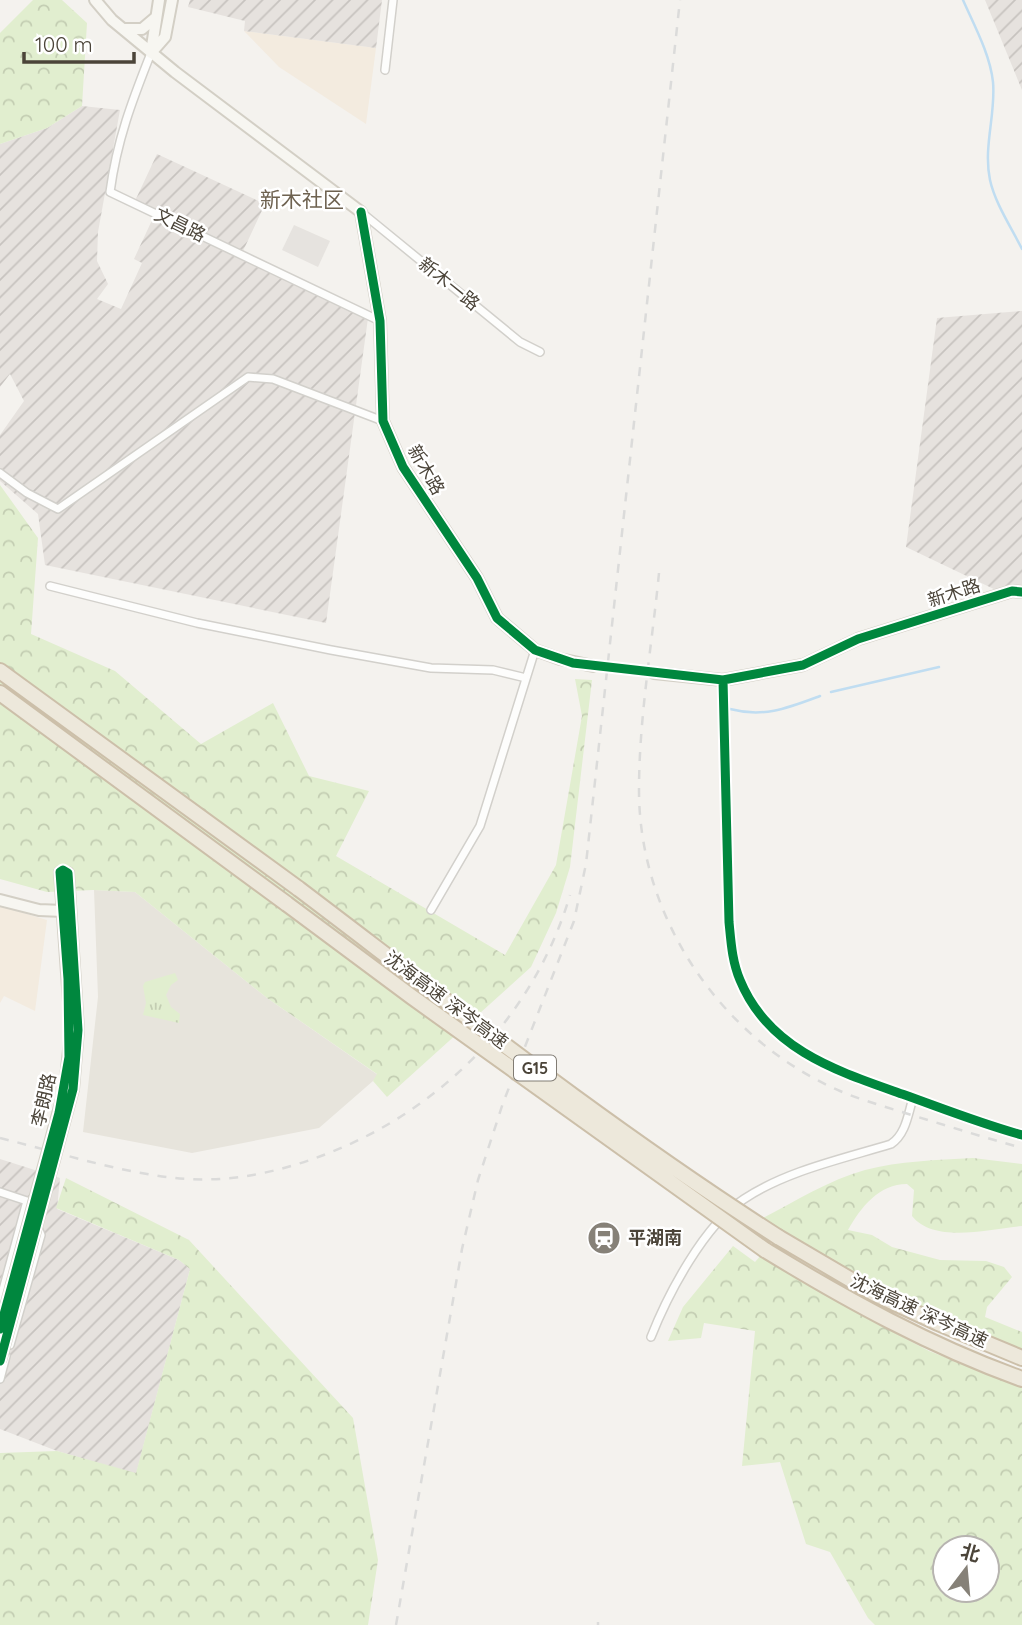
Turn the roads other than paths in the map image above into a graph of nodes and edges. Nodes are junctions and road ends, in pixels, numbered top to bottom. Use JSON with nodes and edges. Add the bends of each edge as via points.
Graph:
{"nodes":[{"id":1,"x":95,"y":0,"type":"edge"},
{"id":2,"x":159,"y":0,"type":"edge"},
{"id":3,"x":172,"y":0,"type":"edge"},
{"id":4,"x":393,"y":0,"type":"edge"},
{"id":5,"x":156,"y":16,"type":"junction"},
{"id":6,"x":122,"y":29,"type":"junction"},
{"id":7,"x":151,"y":53,"type":"junction"},
{"id":8,"x":385,"y":70,"type":"dead end"},
{"id":9,"x":361,"y":212,"type":"junction"},
{"id":10,"x":380,"y":321,"type":"junction"},
{"id":11,"x":540,"y":352,"type":"dead end"},
{"id":12,"x":383,"y":421,"type":"junction"},
{"id":13,"x":0,"y":473,"type":"edge"},
{"id":14,"x":50,"y":586,"type":"dead end"},
{"id":15,"x":1022,"y":592,"type":"edge"},
{"id":16,"x":535,"y":650,"type":"junction"},
{"id":17,"x":593,"y":666,"type":"tunnel mouth"},
{"id":18,"x":0,"y":671,"type":"edge"},
{"id":19,"x":654,"y":673,"type":"tunnel mouth"},
{"id":20,"x":526,"y":678,"type":"junction"},
{"id":21,"x":723,"y":680,"type":"junction"},
{"id":22,"x":0,"y":694,"type":"edge"},
{"id":23,"x":0,"y":894,"type":"edge"},
{"id":24,"x":0,"y":900,"type":"edge"},
{"id":25,"x":63,"y":907,"type":"junction"},
{"id":26,"x":431,"y":910,"type":"dead end"},
{"id":27,"x":69,"y":1089,"type":"junction"},
{"id":28,"x":912,"y":1098,"type":"junction"},
{"id":29,"x":1022,"y":1135,"type":"edge"},
{"id":30,"x":0,"y":1192,"type":"edge"},
{"id":31,"x":27,"y":1201,"type":"junction"},
{"id":32,"x":0,"y":1300,"type":"edge"},
{"id":33,"x":0,"y":1329,"type":"edge"},
{"id":34,"x":651,"y":1337,"type":"dead end"},
{"id":35,"x":1022,"y":1358,"type":"edge"},
{"id":36,"x":0,"y":1361,"type":"edge"},
{"id":37,"x":0,"y":1379,"type":"edge"},
{"id":38,"x":1022,"y":1379,"type":"edge"}],
"edges":[{"from":1,"to":6,"type":"street"},
{"from":2,"to":5,"type":"street"},
{"from":3,"to":7,"type":"street","via":[[165,37]]},
{"from":4,"to":8,"type":"street"},
{"from":5,"to":6,"type":"street","via":[[142,29]]},
{"from":5,"to":7,"type":"street"},
{"from":6,"to":7,"type":"street"},
{"from":7,"to":9,"type":"street"},
{"from":7,"to":10,"type":"street","name":"文昌路","via":[[121,134],[110,192]]},
{"from":9,"to":10,"type":"street","name":"新木路"},
{"from":9,"to":11,"type":"street","name":"新木一路","via":[[520,342]]},
{"from":10,"to":12,"type":"street","name":"新木路"},
{"from":12,"to":13,"type":"street","via":[[273,379],[248,377],[58,509]]},
{"from":12,"to":16,"type":"street","name":"新木路","via":[[403,467],[477,578],[498,618]]},
{"from":14,"to":20,"type":"street","via":[[331,650],[431,668],[493,670]]},
{"from":15,"to":21,"type":"street","name":"新木路","via":[[1012,591],[858,639],[803,665]]},
{"from":16,"to":17,"type":"street","name":"新木路"},
{"from":16,"to":20,"type":"street"},
{"from":18,"to":35,"type":"highway","name":"沈海高速 深岑高速","number":"G15","bridge":true,"via":[[730,1207],[875,1294]]},
{"from":19,"to":21,"type":"street","name":"新木路"},
{"from":20,"to":26,"type":"street","via":[[481,826]]},
{"from":21,"to":28,"type":"street","via":[[729,922],[740,980],[766,1022],[810,1058]]},
{"from":22,"to":38,"type":"highway","name":"沈海高速 深岑高速","number":"G15","bridge":true,"via":[[765,1250],[924,1340]]},
{"from":23,"to":25,"type":"street"},
{"from":24,"to":25,"type":"street","via":[[39,910]]},
{"from":25,"to":27,"type":"street","name":"李朗路","via":[[71,1031]]},
{"from":25,"to":27,"type":"street","name":"李朗路","via":[[64,873],[78,1030]]},
{"from":27,"to":33,"type":"street","name":"李朗路","bridge":true},
{"from":27,"to":36,"type":"street","name":"李朗路","bridge":true},
{"from":28,"to":29,"type":"street"},
{"from":28,"to":34,"type":"street","via":[[904,1128],[891,1144],[778,1181],[743,1199],[726,1214],[677,1282]]},
{"from":30,"to":31,"type":"street"},
{"from":31,"to":32,"type":"street"},
{"from":31,"to":37,"type":"street","via":[[41,1235]]}]}
